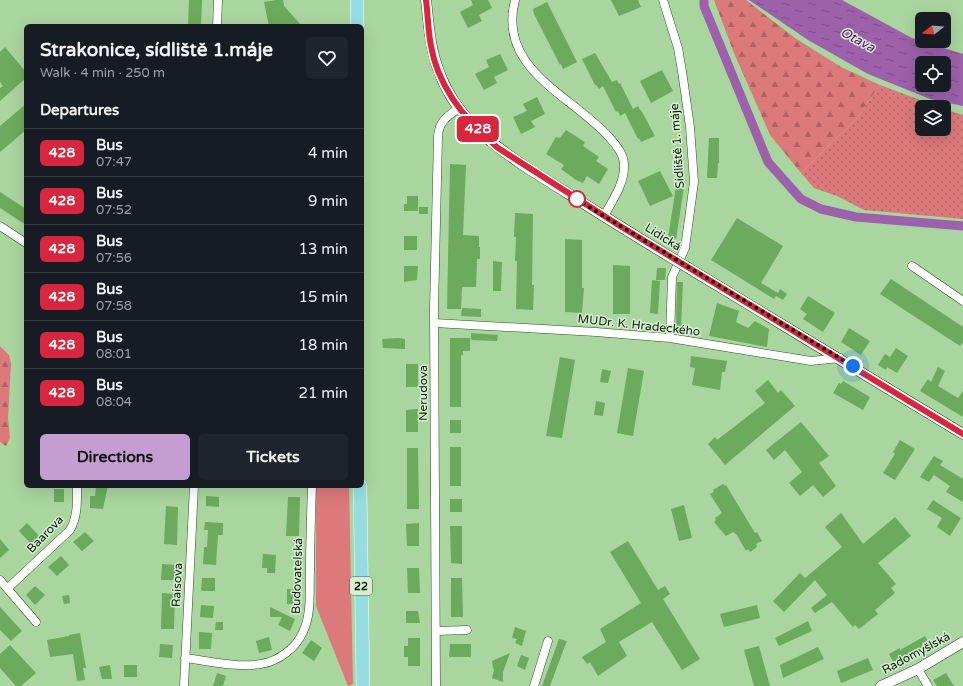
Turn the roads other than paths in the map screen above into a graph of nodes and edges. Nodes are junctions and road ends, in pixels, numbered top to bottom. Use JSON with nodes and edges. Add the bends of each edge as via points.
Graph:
{"nodes":[{"id":1,"x":218,"y":0,"type":"edge"},
{"id":2,"x":357,"y":0,"type":"edge"},
{"id":3,"x":426,"y":0,"type":"edge"},
{"id":4,"x":515,"y":0,"type":"edge"},
{"id":5,"x":663,"y":0,"type":"edge"},
{"id":6,"x":217,"y":24,"type":"edge"},
{"id":7,"x":357,"y":24,"type":"edge"},
{"id":8,"x":459,"y":108,"type":"junction"},
{"id":9,"x":604,"y":216,"type":"junction"},
{"id":10,"x":0,"y":226,"type":"edge"},
{"id":11,"x":24,"y":242,"type":"edge"},
{"id":12,"x":912,"y":266,"type":"dead end"},
{"id":13,"x":963,"y":301,"type":"edge"},
{"id":14,"x":434,"y":323,"type":"junction"},
{"id":15,"x":670,"y":338,"type":"junction"},
{"id":16,"x":840,"y":358,"type":"junction"},
{"id":17,"x":963,"y":434,"type":"edge"},
{"id":18,"x":77,"y":488,"type":"edge"},
{"id":19,"x":194,"y":488,"type":"edge"},
{"id":20,"x":312,"y":488,"type":"edge"},
{"id":21,"x":360,"y":488,"type":"edge"},
{"id":22,"x":0,"y":580,"type":"edge"},
{"id":23,"x":8,"y":588,"type":"junction"},
{"id":24,"x":36,"y":622,"type":"dead end"},
{"id":25,"x":467,"y":630,"type":"dead end"},
{"id":26,"x":436,"y":631,"type":"junction"},
{"id":27,"x":548,"y":641,"type":"dead end"},
{"id":28,"x":963,"y":642,"type":"edge"},
{"id":29,"x":185,"y":658,"type":"junction"},
{"id":30,"x":918,"y":669,"type":"junction"},
{"id":31,"x":184,"y":686,"type":"edge"},
{"id":32,"x":363,"y":686,"type":"edge"},
{"id":33,"x":436,"y":686,"type":"edge"},
{"id":34,"x":534,"y":686,"type":"edge"},
{"id":35,"x":881,"y":686,"type":"edge"},
{"id":36,"x":928,"y":686,"type":"edge"}],
"edges":[{"from":1,"to":6,"type":"street"},
{"from":2,"to":7,"type":"main road"},
{"from":3,"to":8,"type":"street","name":"Lidická","via":[[431,46],[440,76]]},
{"from":4,"to":9,"type":"street","via":[[512,19],[520,54],[542,81],[596,124],[621,152],[623,178]]},
{"from":5,"to":15,"type":"street","name":"Sídliště 1. máje","via":[[676,40],[682,71],[690,126],[694,182],[685,248],[672,277]]},
{"from":8,"to":9,"type":"street","name":"Lidická","via":[[498,148]]},
{"from":8,"to":14,"type":"street","name":"Nerudova","via":[[446,118],[439,129]]},
{"from":9,"to":16,"type":"street","name":"Lidická","bridge":true},
{"from":10,"to":11,"type":"street"},
{"from":12,"to":13,"type":"street"},
{"from":14,"to":15,"type":"street","name":"MUDr. K. Hradeckého"},
{"from":14,"to":26,"type":"street","name":"Nerudova"},
{"from":15,"to":16,"type":"street","name":"MUDr. K. Hradeckého","via":[[811,361]]},
{"from":16,"to":17,"type":"street","name":"Lidická"},
{"from":18,"to":23,"type":"street","name":"Baarova","via":[[75,521],[70,530]]},
{"from":19,"to":29,"type":"street","name":"Raisova"},
{"from":20,"to":29,"type":"street","name":"Budovatelská","via":[[309,612],[303,633],[297,642],[288,652],[262,664],[248,665]]},
{"from":21,"to":32,"type":"main road","number":"22"},
{"from":22,"to":23,"type":"street"},
{"from":23,"to":24,"type":"street"},
{"from":25,"to":26,"type":"street"},
{"from":26,"to":33,"type":"street","name":"Nerudova"},
{"from":27,"to":34,"type":"street"},
{"from":28,"to":30,"type":"street","name":"Radomyšlská"},
{"from":29,"to":31,"type":"street","name":"Raisova"},
{"from":30,"to":35,"type":"street","name":"Radomyšlská"},
{"from":30,"to":36,"type":"street"}]}
